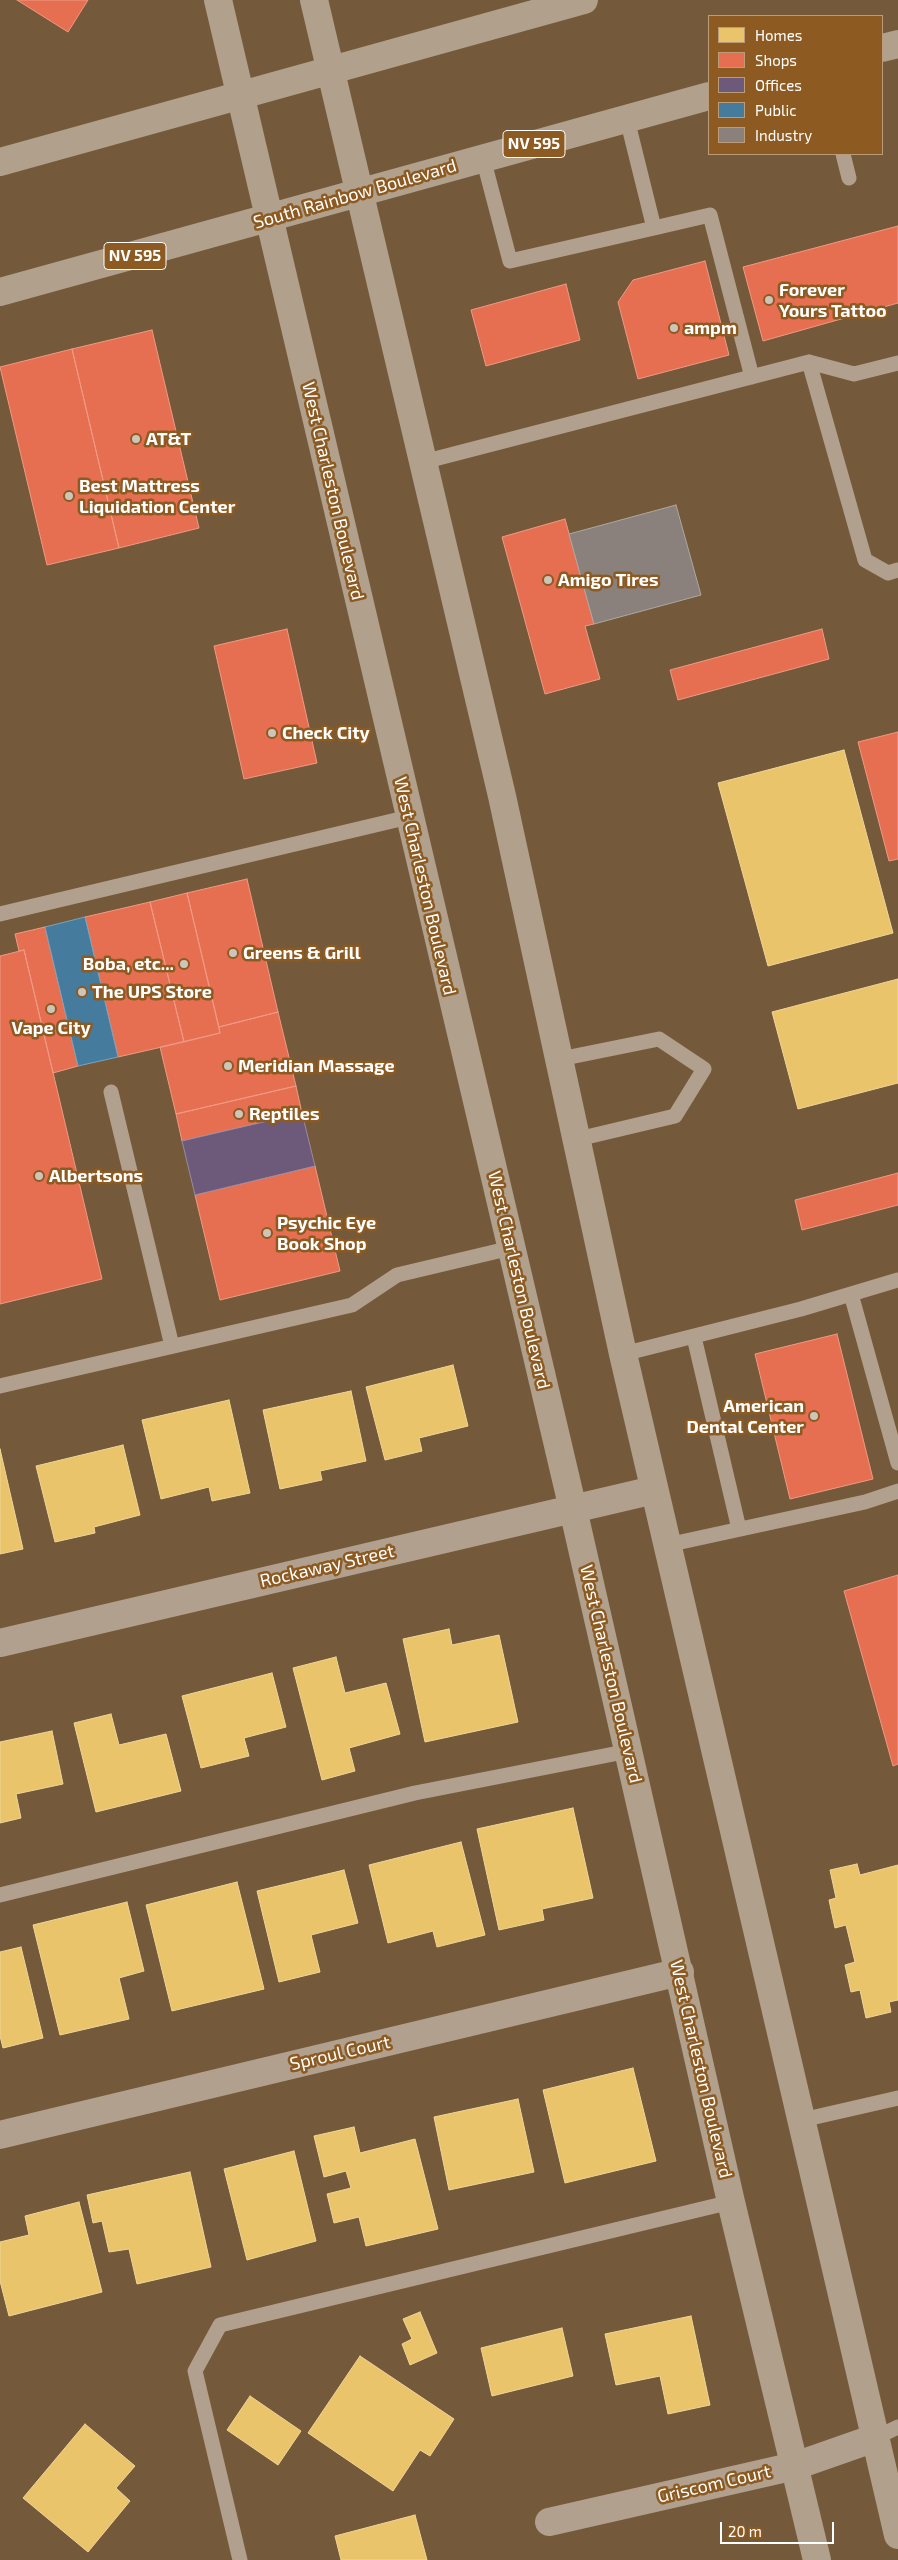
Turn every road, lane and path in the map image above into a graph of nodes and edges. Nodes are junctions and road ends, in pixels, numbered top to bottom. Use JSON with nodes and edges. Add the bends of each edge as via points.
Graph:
{"nodes":[{"id":1,"x":218,"y":0,"type":"edge"},
{"id":2,"x":314,"y":0,"type":"edge"},
{"id":3,"x":584,"y":0,"type":"edge"},
{"id":4,"x":898,"y":44,"type":"edge"},
{"id":5,"x":883,"y":48,"type":"edge"},
{"id":6,"x":330,"y":70,"type":"junction"},
{"id":7,"x":241,"y":96,"type":"junction"},
{"id":8,"x":708,"y":96,"type":"edge"},
{"id":9,"x":627,"y":119,"type":"junction"},
{"id":10,"x":843,"y":155,"type":"edge"},
{"id":11,"x":483,"y":158,"type":"junction"},
{"id":12,"x":0,"y":162,"type":"edge"},
{"id":13,"x":849,"y":178,"type":"dead end"},
{"id":14,"x":359,"y":192,"type":"junction"},
{"id":15,"x":270,"y":218,"type":"junction"},
{"id":16,"x":654,"y":228,"type":"junction"},
{"id":17,"x":0,"y":292,"type":"edge"},
{"id":18,"x":809,"y":362,"type":"junction"},
{"id":19,"x":898,"y":364,"type":"edge"},
{"id":20,"x":752,"y":377,"type":"junction"},
{"id":21,"x":423,"y":462,"type":"junction"},
{"id":22,"x":898,"y":570,"type":"edge"},
{"id":23,"x":409,"y":818,"type":"junction"},
{"id":24,"x":0,"y":914,"type":"edge"},
{"id":25,"x":560,"y":1059,"type":"junction"},
{"id":26,"x":111,"y":1092,"type":"dead end"},
{"id":27,"x":578,"y":1140,"type":"junction"},
{"id":28,"x":511,"y":1248,"type":"junction"},
{"id":29,"x":898,"y":1280,"type":"edge"},
{"id":30,"x":851,"y":1294,"type":"junction"},
{"id":31,"x":694,"y":1337,"type":"junction"},
{"id":32,"x":172,"y":1346,"type":"junction"},
{"id":33,"x":623,"y":1354,"type":"junction"},
{"id":34,"x":0,"y":1386,"type":"edge"},
{"id":35,"x":898,"y":1463,"type":"edge"},
{"id":36,"x":654,"y":1490,"type":"junction"},
{"id":37,"x":898,"y":1492,"type":"edge"},
{"id":38,"x":573,"y":1509,"type":"junction"},
{"id":39,"x":739,"y":1529,"type":"junction"},
{"id":40,"x":667,"y":1545,"type":"junction"},
{"id":41,"x":0,"y":1643,"type":"edge"},
{"id":42,"x":629,"y":1751,"type":"junction"},
{"id":43,"x":0,"y":1894,"type":"edge"},
{"id":44,"x":680,"y":1972,"type":"junction"},
{"id":45,"x":898,"y":2098,"type":"edge"},
{"id":46,"x":802,"y":2120,"type":"junction"},
{"id":47,"x":0,"y":2135,"type":"edge"},
{"id":48,"x":731,"y":2202,"type":"junction"},
{"id":49,"x":890,"y":2435,"type":"edge"},
{"id":50,"x":795,"y":2466,"type":"junction"},
{"id":51,"x":549,"y":2522,"type":"dead end"},
{"id":52,"x":898,"y":2535,"type":"edge"},
{"id":53,"x":240,"y":2560,"type":"edge"},
{"id":54,"x":817,"y":2560,"type":"edge"}],
"edges":[{"from":1,"to":7,"type":"main road","name":"West Charleston Boulevard"},
{"from":2,"to":6,"type":"main road"},
{"from":3,"to":6,"type":"main road"},
{"from":4,"to":5,"type":"main road"},
{"from":6,"to":7,"type":"main road"},
{"from":6,"to":14,"type":"main road"},
{"from":7,"to":12,"type":"main road"},
{"from":7,"to":15,"type":"main road","name":"West Charleston Boulevard"},
{"from":8,"to":9,"type":"main road","name":"South Rainbow Boulevard","number":"NV 595"},
{"from":9,"to":11,"type":"main road","name":"South Rainbow Boulevard","number":"NV 595"},
{"from":9,"to":16,"type":"lane"},
{"from":10,"to":13,"type":"lane"},
{"from":11,"to":14,"type":"main road","name":"South Rainbow Boulevard","number":"NV 595"},
{"from":11,"to":16,"type":"lane","via":[[510,261]]},
{"from":14,"to":15,"type":"main road","name":"South Rainbow Boulevard","number":"NV 595"},
{"from":14,"to":21,"type":"main road"},
{"from":15,"to":17,"type":"main road","name":"South Rainbow Boulevard","number":"NV 595"},
{"from":15,"to":23,"type":"main road","name":"West Charleston Boulevard"},
{"from":16,"to":20,"type":"lane","via":[[710,215]]},
{"from":18,"to":19,"type":"lane","via":[[854,374]]},
{"from":18,"to":20,"type":"lane"},
{"from":18,"to":22,"type":"lane","via":[[866,560],[888,573]]},
{"from":20,"to":21,"type":"lane"},
{"from":21,"to":25,"type":"main road"},
{"from":23,"to":24,"type":"lane"},
{"from":23,"to":28,"type":"main road","name":"West Charleston Boulevard"},
{"from":25,"to":27,"type":"main road"},
{"from":25,"to":27,"type":"lane","via":[[659,1039],[704,1069],[675,1116]]},
{"from":26,"to":32,"type":"lane"},
{"from":27,"to":33,"type":"main road"},
{"from":28,"to":32,"type":"lane","via":[[397,1275],[352,1305]]},
{"from":28,"to":38,"type":"main road","name":"West Charleston Boulevard"},
{"from":29,"to":30,"type":"lane"},
{"from":30,"to":31,"type":"lane"},
{"from":30,"to":35,"type":"lane"},
{"from":31,"to":33,"type":"lane"},
{"from":31,"to":39,"type":"lane"},
{"from":32,"to":34,"type":"lane"},
{"from":33,"to":36,"type":"main road"},
{"from":36,"to":38,"type":"street","name":"Rockaway Street"},
{"from":36,"to":40,"type":"main road"},
{"from":37,"to":39,"type":"lane"},
{"from":38,"to":41,"type":"street","name":"Rockaway Street"},
{"from":38,"to":42,"type":"main road","name":"West Charleston Boulevard"},
{"from":39,"to":40,"type":"lane"},
{"from":40,"to":46,"type":"main road"},
{"from":42,"to":43,"type":"lane","via":[[415,1794]]},
{"from":42,"to":44,"type":"main road","name":"West Charleston Boulevard"},
{"from":44,"to":47,"type":"street","name":"Sproul Court"},
{"from":44,"to":48,"type":"main road","name":"West Charleston Boulevard"},
{"from":45,"to":46,"type":"lane"},
{"from":46,"to":49,"type":"main road"},
{"from":48,"to":50,"type":"main road","name":"West Charleston Boulevard"},
{"from":48,"to":53,"type":"lane","via":[[220,2325],[195,2371]]},
{"from":49,"to":50,"type":"street","name":"Griscom Court"},
{"from":49,"to":52,"type":"main road"},
{"from":50,"to":51,"type":"street","name":"Griscom Court"},
{"from":50,"to":54,"type":"main road","name":"West Charleston Boulevard"}]}
